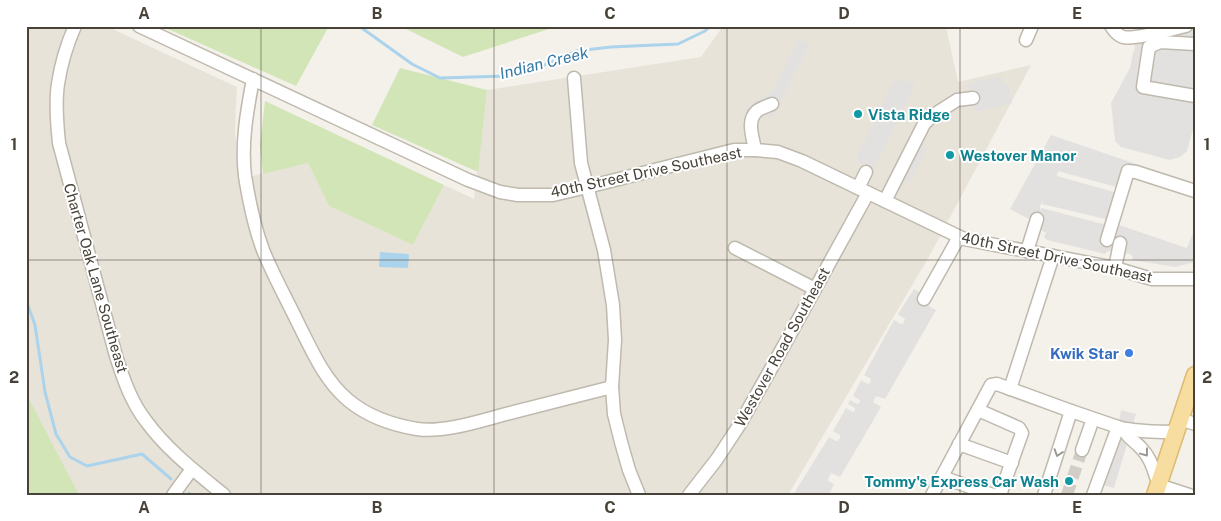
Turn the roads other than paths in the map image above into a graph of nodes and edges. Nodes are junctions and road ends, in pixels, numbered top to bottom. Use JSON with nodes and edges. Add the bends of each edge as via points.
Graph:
{"nodes":[{"id":1,"x":75,"y":26,"type":"edge"},
{"id":2,"x":139,"y":26,"type":"edge"},
{"id":3,"x":1032,"y":26,"type":"edge"},
{"id":4,"x":1111,"y":26,"type":"edge"},
{"id":5,"x":1186,"y":26,"type":"edge"},
{"id":6,"x":1026,"y":40,"type":"dead end"},
{"id":7,"x":1195,"y":44,"type":"edge"},
{"id":8,"x":574,"y":78,"type":"dead end"},
{"id":9,"x":252,"y":79,"type":"junction"},
{"id":10,"x":1194,"y":94,"type":"edge"},
{"id":11,"x":973,"y":98,"type":"dead end"},
{"id":12,"x":772,"y":104,"type":"dead end"},
{"id":13,"x":755,"y":150,"type":"junction"},
{"id":14,"x":866,"y":172,"type":"dead end"},
{"id":15,"x":587,"y":187,"type":"junction"},
{"id":16,"x":863,"y":191,"type":"junction"},
{"id":17,"x":1195,"y":191,"type":"edge"},
{"id":18,"x":885,"y":202,"type":"junction"},
{"id":19,"x":1037,"y":219,"type":"dead end"},
{"id":20,"x":960,"y":237,"type":"junction"},
{"id":21,"x":735,"y":248,"type":"dead end"},
{"id":22,"x":1027,"y":251,"type":"junction"},
{"id":23,"x":1053,"y":256,"type":"junction"},
{"id":24,"x":1115,"y":268,"type":"junction"},
{"id":25,"x":1195,"y":279,"type":"edge"},
{"id":26,"x":815,"y":290,"type":"junction"},
{"id":27,"x":924,"y":299,"type":"dead end"},
{"id":28,"x":1195,"y":375,"type":"edge"},
{"id":29,"x":612,"y":387,"type":"junction"},
{"id":30,"x":1010,"y":389,"type":"junction"},
{"id":31,"x":978,"y":410,"type":"junction"},
{"id":32,"x":1071,"y":411,"type":"junction"},
{"id":33,"x":1093,"y":419,"type":"junction"},
{"id":34,"x":1183,"y":425,"type":"edge"},
{"id":35,"x":1121,"y":428,"type":"junction"},
{"id":36,"x":959,"y":444,"type":"junction"},
{"id":37,"x":1082,"y":450,"type":"tunnel mouth"},
{"id":38,"x":1012,"y":463,"type":"junction"},
{"id":39,"x":192,"y":469,"type":"junction"},
{"id":40,"x":942,"y":477,"type":"junction"},
{"id":41,"x":1158,"y":487,"type":"edge"},
{"id":42,"x":173,"y":495,"type":"edge"},
{"id":43,"x":224,"y":495,"type":"edge"},
{"id":44,"x":639,"y":495,"type":"edge"},
{"id":45,"x":688,"y":495,"type":"edge"},
{"id":46,"x":932,"y":495,"type":"edge"},
{"id":47,"x":993,"y":495,"type":"edge"},
{"id":48,"x":1000,"y":495,"type":"edge"},
{"id":49,"x":1044,"y":495,"type":"edge"},
{"id":50,"x":1093,"y":495,"type":"edge"},
{"id":51,"x":1189,"y":495,"type":"edge"}],
"edges":[{"from":1,"to":39,"type":"street","name":"Charter Oak Lane Southeast","via":[[58,85],[59,144],[127,389],[145,420]]},
{"from":2,"to":9,"type":"street","name":"40th Street Drive Southeast"},
{"from":3,"to":6,"type":"street"},
{"from":4,"to":5,"type":"street","via":[[1122,37],[1135,37]]},
{"from":7,"to":10,"type":"street","via":[[1160,42],[1149,47],[1144,87]]},
{"from":8,"to":15,"type":"street","via":[[581,163]]},
{"from":9,"to":15,"type":"street","name":"40th Street Drive Southeast","via":[[492,189],[536,196]]},
{"from":9,"to":29,"type":"street","via":[[244,149],[245,175],[256,227],[273,272],[318,363],[348,400],[391,423],[419,429],[441,429]]},
{"from":11,"to":18,"type":"street","via":[[957,100],[924,124]]},
{"from":12,"to":13,"type":"street","via":[[758,110],[751,118]]},
{"from":13,"to":15,"type":"street","name":"40th Street Drive Southeast","via":[[734,150]]},
{"from":13,"to":16,"type":"street","name":"40th Street Drive Southeast","via":[[778,152],[802,161]]},
{"from":14,"to":16,"type":"street","name":"Westover Road Southeast"},
{"from":15,"to":29,"type":"street","via":[[604,250],[613,305]]},
{"from":16,"to":18,"type":"street","name":"40th Street Drive Southeast"},
{"from":16,"to":26,"type":"street","name":"Westover Road Southeast"},
{"from":17,"to":24,"type":"street","via":[[1128,171],[1114,241]]},
{"from":18,"to":20,"type":"street","name":"40th Street Drive Southeast"},
{"from":19,"to":22,"type":"street"},
{"from":20,"to":22,"type":"street","name":"40th Street Drive Southeast"},
{"from":20,"to":27,"type":"street"},
{"from":21,"to":26,"type":"street"},
{"from":22,"to":23,"type":"street","name":"40th Street Drive Southeast"},
{"from":23,"to":24,"type":"street","name":"40th Street Drive Southeast"},
{"from":23,"to":30,"type":"street"},
{"from":24,"to":25,"type":"street","name":"40th Street Drive Southeast","via":[[1152,279]]},
{"from":26,"to":45,"type":"street","name":"Westover Road Southeast","via":[[740,424]]},
{"from":28,"to":34,"type":"main road"},
{"from":29,"to":44,"type":"street","via":[[621,442]]},
{"from":30,"to":31,"type":"street","via":[[991,385]]},
{"from":30,"to":32,"type":"street"},
{"from":31,"to":36,"type":"street"},
{"from":31,"to":38,"type":"street","via":[[1018,428],[1022,433]]},
{"from":32,"to":33,"type":"street"},
{"from":32,"to":49,"type":"street","one_way":true},
{"from":33,"to":35,"type":"street"},
{"from":33,"to":37,"type":"street"},
{"from":34,"to":35,"type":"street","via":[[1148,432]]},
{"from":34,"to":41,"type":"main road"},
{"from":35,"to":41,"type":"street","one_way":true,"via":[[1152,464]]},
{"from":35,"to":50,"type":"street"},
{"from":36,"to":38,"type":"street"},
{"from":36,"to":40,"type":"street"},
{"from":38,"to":48,"type":"street"},
{"from":39,"to":42,"type":"street"},
{"from":39,"to":43,"type":"street","name":"Charter Oak Lane Southeast"},
{"from":40,"to":46,"type":"street"},
{"from":40,"to":47,"type":"street"},
{"from":41,"to":51,"type":"street"}]}
